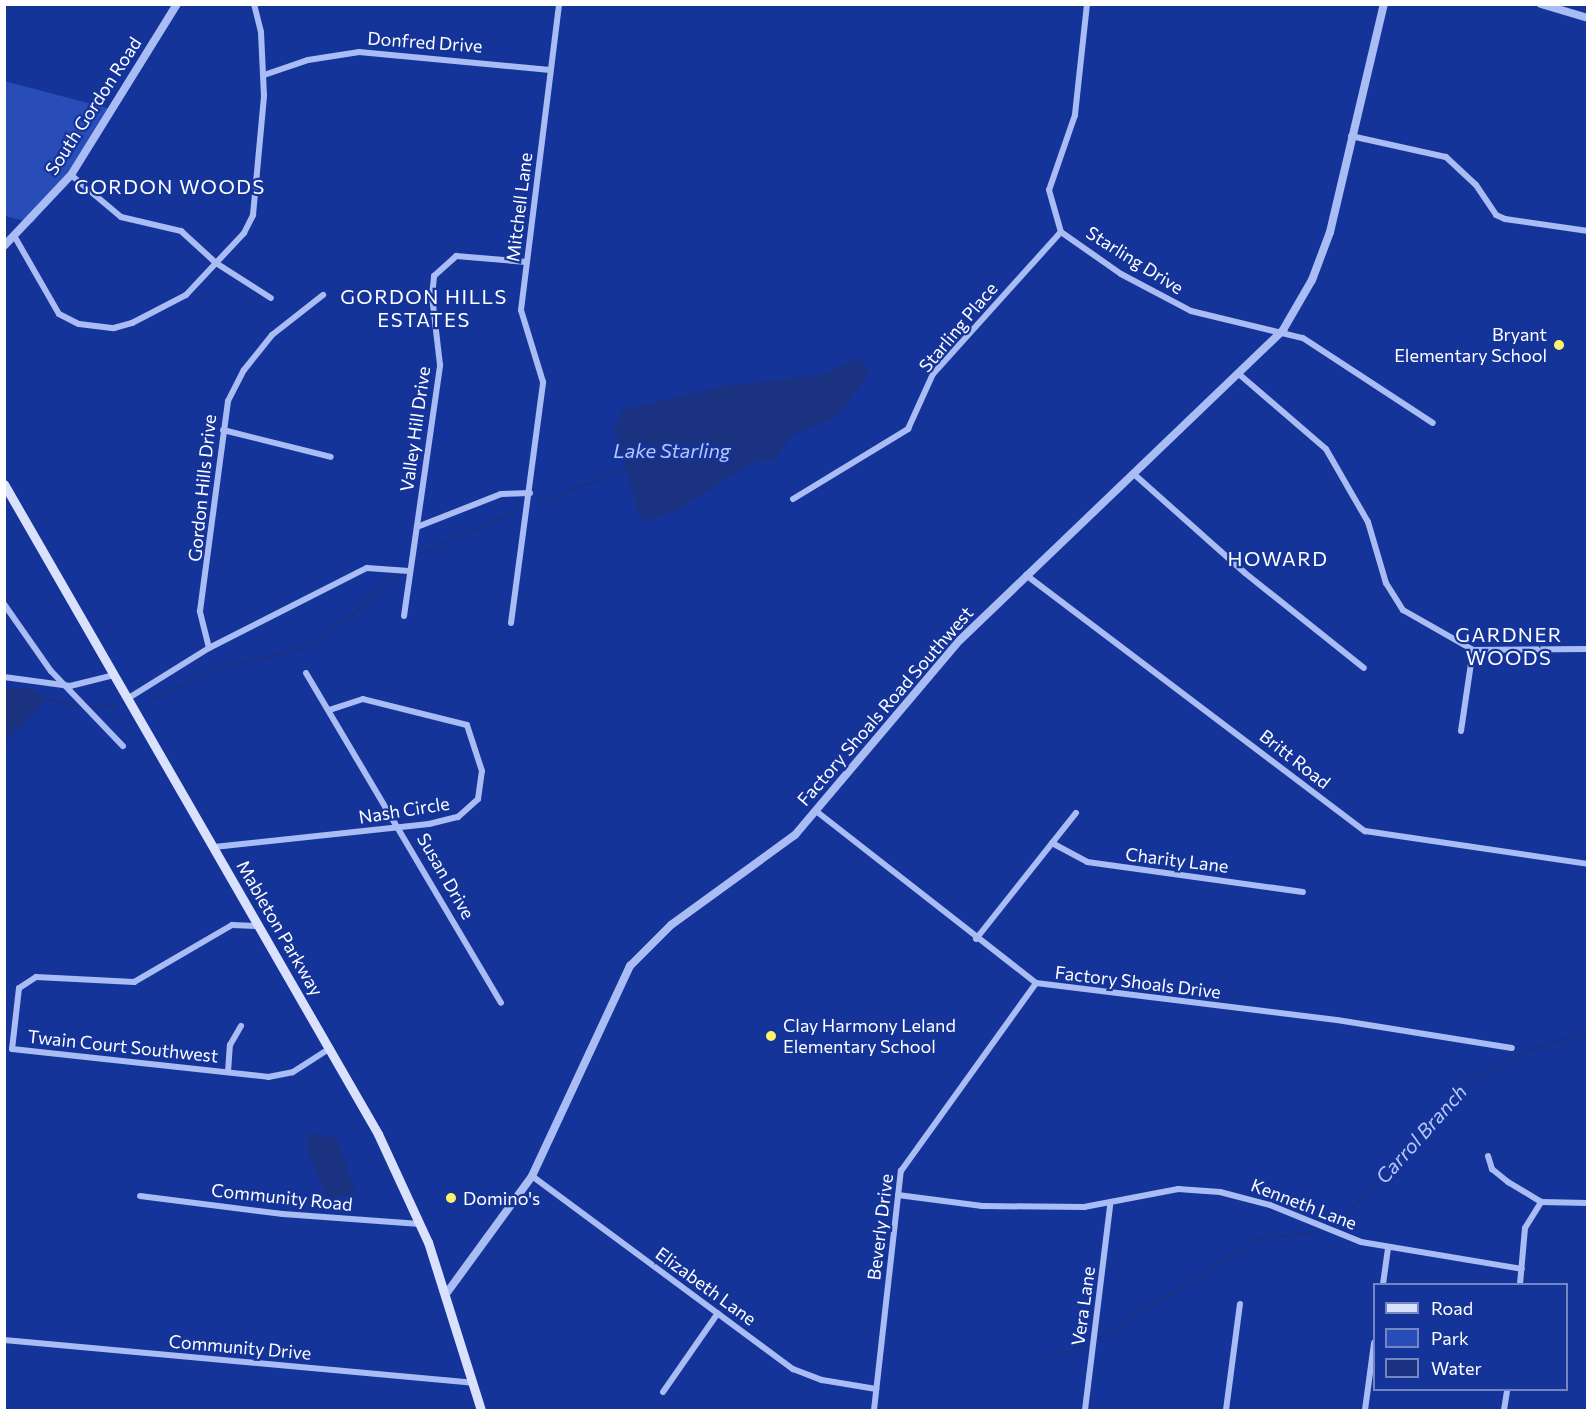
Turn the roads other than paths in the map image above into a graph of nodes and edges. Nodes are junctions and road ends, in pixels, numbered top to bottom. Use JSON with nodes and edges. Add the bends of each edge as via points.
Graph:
{"nodes":[{"id":1,"x":177,"y":4,"type":"edge"},
{"id":2,"x":254,"y":4,"type":"edge"},
{"id":3,"x":559,"y":4,"type":"edge"},
{"id":4,"x":1087,"y":4,"type":"edge"},
{"id":5,"x":1384,"y":4,"type":"edge"},
{"id":6,"x":1541,"y":4,"type":"edge"},
{"id":7,"x":1587,"y":17,"type":"edge"},
{"id":8,"x":550,"y":70,"type":"junction"},
{"id":9,"x":264,"y":75,"type":"junction"},
{"id":10,"x":1351,"y":136,"type":"junction"},
{"id":11,"x":71,"y":175,"type":"junction"},
{"id":12,"x":1587,"y":231,"type":"edge"},
{"id":13,"x":1061,"y":232,"type":"junction"},
{"id":14,"x":16,"y":239,"type":"junction"},
{"id":15,"x":4,"y":246,"type":"edge"},
{"id":16,"x":527,"y":262,"type":"junction"},
{"id":17,"x":216,"y":263,"type":"junction"},
{"id":18,"x":323,"y":295,"type":"dead end"},
{"id":19,"x":271,"y":297,"type":"dead end"},
{"id":20,"x":1283,"y":330,"type":"junction"},
{"id":21,"x":1240,"y":375,"type":"junction"},
{"id":22,"x":1433,"y":423,"type":"dead end"},
{"id":23,"x":223,"y":430,"type":"junction"},
{"id":24,"x":331,"y":457,"type":"dead end"},
{"id":25,"x":1135,"y":475,"type":"junction"},
{"id":26,"x":4,"y":484,"type":"edge"},
{"id":27,"x":530,"y":493,"type":"junction"},
{"id":28,"x":793,"y":499,"type":"dead end"},
{"id":29,"x":417,"y":527,"type":"junction"},
{"id":30,"x":409,"y":571,"type":"junction"},
{"id":31,"x":1026,"y":575,"type":"junction"},
{"id":32,"x":4,"y":604,"type":"edge"},
{"id":33,"x":404,"y":615,"type":"dead end"},
{"id":34,"x":511,"y":623,"type":"dead end"},
{"id":35,"x":209,"y":648,"type":"junction"},
{"id":36,"x":1587,"y":649,"type":"edge"},
{"id":37,"x":1473,"y":650,"type":"junction"},
{"id":38,"x":1364,"y":668,"type":"dead end"},
{"id":39,"x":306,"y":673,"type":"dead end"},
{"id":40,"x":114,"y":675,"type":"junction"},
{"id":41,"x":4,"y":677,"type":"edge"},
{"id":42,"x":70,"y":686,"type":"junction"},
{"id":43,"x":127,"y":699,"type":"junction"},
{"id":44,"x":330,"y":710,"type":"junction"},
{"id":45,"x":1461,"y":731,"type":"dead end"},
{"id":46,"x":123,"y":746,"type":"dead end"},
{"id":47,"x":816,"y":810,"type":"junction"},
{"id":48,"x":1076,"y":813,"type":"dead end"},
{"id":49,"x":401,"y":829,"type":"junction"},
{"id":50,"x":1052,"y":843,"type":"junction"},
{"id":51,"x":214,"y":847,"type":"junction"},
{"id":52,"x":1587,"y":864,"type":"edge"},
{"id":53,"x":1303,"y":891,"type":"dead end"},
{"id":54,"x":260,"y":926,"type":"junction"},
{"id":55,"x":976,"y":939,"type":"junction"},
{"id":56,"x":1036,"y":983,"type":"junction"},
{"id":57,"x":501,"y":1003,"type":"dead end"},
{"id":58,"x":241,"y":1026,"type":"dead end"},
{"id":59,"x":1512,"y":1047,"type":"dead end"},
{"id":60,"x":329,"y":1049,"type":"junction"},
{"id":61,"x":228,"y":1072,"type":"junction"},
{"id":62,"x":1488,"y":1156,"type":"dead end"},
{"id":63,"x":532,"y":1176,"type":"junction"},
{"id":64,"x":898,"y":1195,"type":"junction"},
{"id":65,"x":140,"y":1196,"type":"dead end"},
{"id":66,"x":1541,"y":1202,"type":"junction"},
{"id":67,"x":1587,"y":1203,"type":"edge"},
{"id":68,"x":1110,"y":1205,"type":"junction"},
{"id":69,"x":420,"y":1224,"type":"junction"},
{"id":70,"x":1388,"y":1247,"type":"junction"},
{"id":71,"x":1522,"y":1269,"type":"junction"},
{"id":72,"x":1383,"y":1283,"type":"edge"},
{"id":73,"x":1520,"y":1283,"type":"edge"},
{"id":74,"x":446,"y":1294,"type":"junction"},
{"id":75,"x":1240,"y":1304,"type":"dead end"},
{"id":76,"x":718,"y":1313,"type":"junction"},
{"id":77,"x":4,"y":1340,"type":"edge"},
{"id":78,"x":1373,"y":1350,"type":"edge"},
{"id":79,"x":473,"y":1383,"type":"junction"},
{"id":80,"x":876,"y":1389,"type":"junction"},
{"id":81,"x":1507,"y":1391,"type":"edge"},
{"id":82,"x":663,"y":1392,"type":"dead end"},
{"id":83,"x":481,"y":1410,"type":"edge"},
{"id":84,"x":874,"y":1410,"type":"edge"},
{"id":85,"x":1085,"y":1410,"type":"edge"},
{"id":86,"x":1226,"y":1410,"type":"edge"},
{"id":87,"x":1365,"y":1410,"type":"edge"},
{"id":88,"x":1504,"y":1410,"type":"edge"}],
"edges":[{"from":1,"to":11,"type":"street","name":"South Gordon Road"},
{"from":2,"to":9,"type":"street"},
{"from":3,"to":8,"type":"street","name":"Mitchell Lane"},
{"from":4,"to":13,"type":"street","name":"Starling Drive","via":[[1075,115],[1049,190]]},
{"from":5,"to":10,"type":"street","name":"Factory Shoals Road Southwest"},
{"from":6,"to":7,"type":"street"},
{"from":8,"to":9,"type":"street","name":"Donfred Drive","via":[[359,52],[308,60]]},
{"from":8,"to":16,"type":"street","name":"Mitchell Lane"},
{"from":9,"to":17,"type":"street","via":[[253,215],[244,233]]},
{"from":10,"to":12,"type":"street","via":[[1446,157],[1476,185],[1496,215],[1505,219]]},
{"from":10,"to":20,"type":"street","name":"Factory Shoals Road Southwest","via":[[1330,232],[1312,280]]},
{"from":11,"to":14,"type":"street","name":"South Gordon Road"},
{"from":11,"to":17,"type":"street","via":[[121,217],[181,231]]},
{"from":13,"to":20,"type":"street","name":"Starling Drive","via":[[1114,269],[1191,311]]},
{"from":13,"to":28,"type":"street","name":"Starling Place","via":[[933,374],[908,429]]},
{"from":14,"to":15,"type":"street","name":"South Gordon Road"},
{"from":14,"to":17,"type":"street","via":[[59,314],[94,327],[132,323],[168,308]]},
{"from":16,"to":27,"type":"street","name":"Mitchell Lane","via":[[521,310],[543,382]]},
{"from":16,"to":29,"type":"street","name":"Valley Hill Drive","via":[[456,256],[434,276],[432,296],[440,365]]},
{"from":17,"to":19,"type":"street"},
{"from":18,"to":23,"type":"street","name":"Gordon Hills Drive","via":[[272,335],[244,370],[228,401]]},
{"from":20,"to":21,"type":"street","name":"Factory Shoals Road Southwest"},
{"from":20,"to":22,"type":"street","name":"Starling Drive","via":[[1303,338]]},
{"from":21,"to":25,"type":"street","name":"Factory Shoals Road Southwest"},
{"from":21,"to":37,"type":"street","via":[[1326,449],[1368,522],[1395,603]]},
{"from":23,"to":24,"type":"street"},
{"from":23,"to":35,"type":"street","name":"Gordon Hills Drive","via":[[220,483],[201,611]]},
{"from":25,"to":31,"type":"street","name":"Factory Shoals Road Southwest"},
{"from":25,"to":38,"type":"street","via":[[1245,573]]},
{"from":26,"to":40,"type":"main road","name":"Mableton Parkway"},
{"from":27,"to":29,"type":"street","via":[[501,494]]},
{"from":27,"to":34,"type":"street","name":"Mitchell Lane"},
{"from":29,"to":30,"type":"street","name":"Valley Hill Drive"},
{"from":30,"to":33,"type":"street","name":"Valley Hill Drive"},
{"from":30,"to":35,"type":"street","via":[[367,568]]},
{"from":31,"to":47,"type":"street","name":"Factory Shoals Road Southwest","via":[[960,640]]},
{"from":31,"to":52,"type":"street","name":"Britt Road","via":[[1365,831]]},
{"from":32,"to":42,"type":"street","via":[[51,671]]},
{"from":35,"to":43,"type":"street"},
{"from":36,"to":37,"type":"street"},
{"from":37,"to":45,"type":"street"},
{"from":39,"to":44,"type":"street","name":"Susan Drive"},
{"from":40,"to":42,"type":"street"},
{"from":40,"to":43,"type":"main road","name":"Mableton Parkway"},
{"from":41,"to":42,"type":"street"},
{"from":42,"to":46,"type":"street"},
{"from":43,"to":51,"type":"main road","name":"Mableton Parkway"},
{"from":44,"to":49,"type":"street","name":"Susan Drive"},
{"from":44,"to":49,"type":"street","name":"Nash Circle","via":[[351,700],[377,701],[427,718],[457,720],[472,732],[482,771],[479,794],[472,808],[458,818]]},
{"from":47,"to":55,"type":"street","name":"Factory Shoals Drive"},
{"from":47,"to":63,"type":"street","name":"Factory Shoals Road Southwest","via":[[777,850],[671,925],[630,966]]},
{"from":48,"to":50,"type":"street"},
{"from":49,"to":51,"type":"street","name":"Nash Circle"},
{"from":49,"to":57,"type":"street","name":"Susan Drive"},
{"from":50,"to":53,"type":"street","name":"Charity Lane","via":[[1087,862]]},
{"from":50,"to":55,"type":"street"},
{"from":51,"to":54,"type":"main road","name":"Mableton Parkway"},
{"from":54,"to":60,"type":"main road","name":"Mableton Parkway"},
{"from":54,"to":61,"type":"street","name":"Twain Court Southwest","via":[[226,929],[134,982],[42,975],[19,988],[12,1049]]},
{"from":55,"to":56,"type":"street","name":"Factory Shoals Drive"},
{"from":56,"to":59,"type":"street","name":"Factory Shoals Drive","via":[[1337,1020]]},
{"from":56,"to":64,"type":"street","name":"Beverly Drive","via":[[901,1171]]},
{"from":58,"to":61,"type":"street","via":[[230,1045]]},
{"from":60,"to":61,"type":"street","name":"Twain Court Southwest","via":[[277,1077]]},
{"from":60,"to":69,"type":"main road","name":"Mableton Parkway","via":[[378,1134]]},
{"from":62,"to":66,"type":"street","via":[[1500,1176]]},
{"from":63,"to":74,"type":"street","name":"Factory Shoals Road Southwest"},
{"from":63,"to":76,"type":"street","name":"Elizabeth Lane"},
{"from":64,"to":68,"type":"street","name":"Kenneth Lane","via":[[982,1206]]},
{"from":64,"to":80,"type":"street","name":"Beverly Drive"},
{"from":65,"to":69,"type":"street","name":"Community Road","via":[[283,1214]]},
{"from":66,"to":67,"type":"street"},
{"from":66,"to":71,"type":"street","via":[[1526,1228]]},
{"from":68,"to":70,"type":"street","name":"Kenneth Lane","via":[[1178,1189],[1220,1192],[1270,1204],[1334,1234]]},
{"from":68,"to":85,"type":"street","name":"Vera Lane"},
{"from":69,"to":74,"type":"main road","name":"Mableton Parkway"},
{"from":70,"to":71,"type":"street","name":"Kenneth Lane"},
{"from":70,"to":72,"type":"street"},
{"from":71,"to":73,"type":"street"},
{"from":74,"to":79,"type":"main road","name":"Mableton Parkway"},
{"from":75,"to":86,"type":"street"},
{"from":76,"to":80,"type":"street","name":"Elizabeth Lane","via":[[805,1375]]},
{"from":76,"to":82,"type":"street"},
{"from":77,"to":79,"type":"street","name":"Community Drive"},
{"from":78,"to":87,"type":"street"},
{"from":79,"to":83,"type":"main road","name":"Mableton Parkway"},
{"from":80,"to":84,"type":"street","name":"Beverly Drive"},
{"from":81,"to":88,"type":"street"}]}
